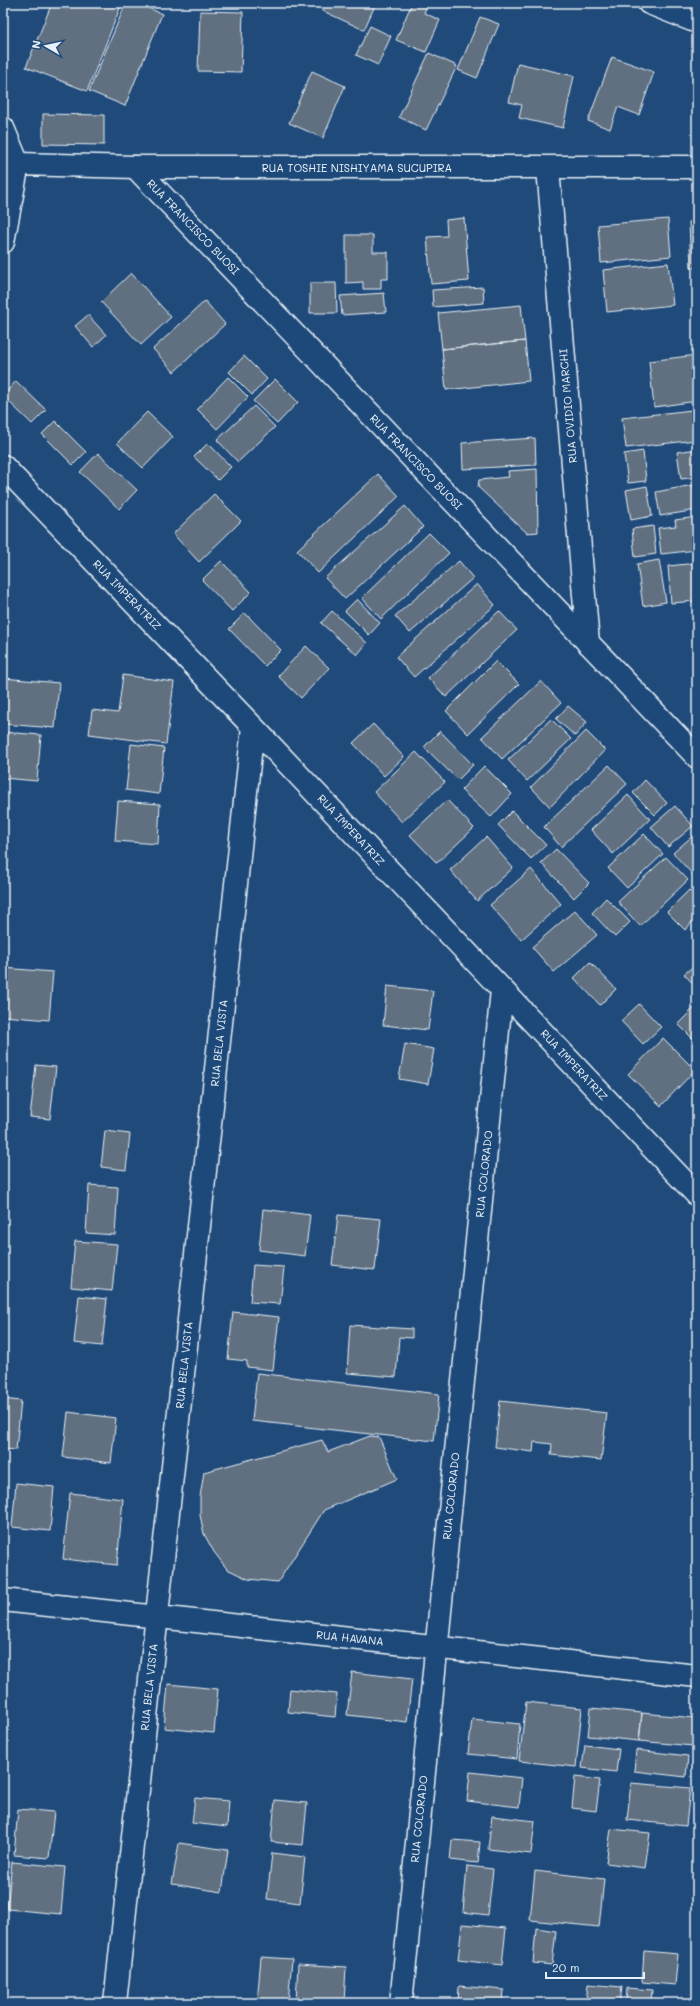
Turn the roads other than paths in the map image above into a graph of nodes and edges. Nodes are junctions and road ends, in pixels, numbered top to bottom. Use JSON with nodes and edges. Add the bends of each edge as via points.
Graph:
{"nodes":[{"id":1,"x":650,"y":3,"type":"edge"},
{"id":2,"x":697,"y":22,"type":"edge"},
{"id":3,"x":3,"y":128,"type":"edge"},
{"id":4,"x":18,"y":164,"type":"junction"},
{"id":5,"x":135,"y":167,"type":"junction"},
{"id":6,"x":697,"y":167,"type":"edge"},
{"id":7,"x":548,"y":168,"type":"junction"},
{"id":8,"x":3,"y":242,"type":"edge"},
{"id":9,"x":3,"y":466,"type":"edge"},
{"id":10,"x":588,"y":643,"type":"junction"},
{"id":11,"x":253,"y":727,"type":"junction"},
{"id":12,"x":697,"y":757,"type":"edge"},
{"id":13,"x":502,"y":990,"type":"junction"},
{"id":14,"x":697,"y":1195,"type":"edge"},
{"id":15,"x":3,"y":1600,"type":"edge"},
{"id":16,"x":157,"y":1617,"type":"junction"},
{"id":17,"x":436,"y":1647,"type":"junction"},
{"id":18,"x":697,"y":1676,"type":"edge"},
{"id":19,"x":115,"y":2003,"type":"edge"},
{"id":20,"x":401,"y":2003,"type":"edge"}],
"edges":[{"from":1,"to":2,"type":"street"},
{"from":3,"to":4,"type":"street"},
{"from":4,"to":5,"type":"street","name":"RUA TOSHIE NISHIYAMA SUCUPIRA"},
{"from":4,"to":8,"type":"street"},
{"from":5,"to":7,"type":"street","name":"RUA TOSHIE NISHIYAMA SUCUPIRA"},
{"from":5,"to":10,"type":"street","name":"RUA FRANCISCO BUOSI"},
{"from":6,"to":7,"type":"street","name":"RUA TOSHIE NISHIYAMA SUCUPIRA"},
{"from":7,"to":10,"type":"street","name":"RUA OVIDIO MARCHI"},
{"from":9,"to":11,"type":"street","name":"RUA IMPERATRIZ"},
{"from":10,"to":12,"type":"street","name":"RUA FRANCISCO BUOSI"},
{"from":11,"to":13,"type":"street","name":"RUA IMPERATRIZ"},
{"from":11,"to":16,"type":"street","name":"RUA BELA VISTA"},
{"from":13,"to":14,"type":"street","name":"RUA IMPERATRIZ"},
{"from":13,"to":17,"type":"street","name":"RUA COLORADO"},
{"from":15,"to":16,"type":"street","name":"RUA HAVANA"},
{"from":16,"to":17,"type":"street","name":"RUA HAVANA"},
{"from":16,"to":19,"type":"street","name":"RUA BELA VISTA"},
{"from":17,"to":18,"type":"street","name":"RUA HAVANA"},
{"from":17,"to":20,"type":"street","name":"RUA COLORADO"}]}
